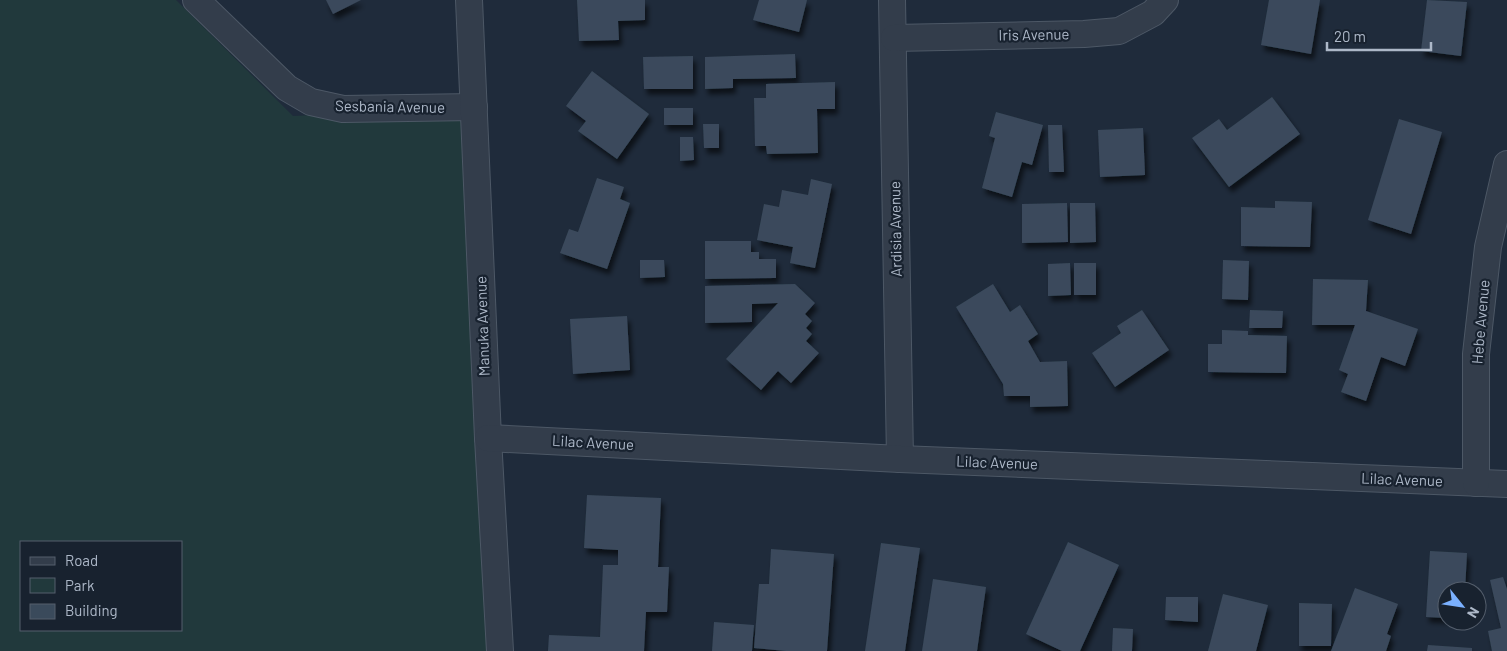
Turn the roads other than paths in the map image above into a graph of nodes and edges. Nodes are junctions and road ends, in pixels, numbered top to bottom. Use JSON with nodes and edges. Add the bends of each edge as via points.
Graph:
{"nodes":[{"id":1,"x":196,"y":0,"type":"edge"},
{"id":2,"x":469,"y":0,"type":"edge"},
{"id":3,"x":892,"y":0,"type":"edge"},
{"id":4,"x":1165,"y":0,"type":"edge"},
{"id":5,"x":894,"y":38,"type":"junction"},
{"id":6,"x":474,"y":107,"type":"junction"},
{"id":7,"x":1507,"y":164,"type":"edge"},
{"id":8,"x":488,"y":438,"type":"junction"},
{"id":9,"x":900,"y":459,"type":"junction"},
{"id":10,"x":1476,"y":483,"type":"junction"},
{"id":11,"x":1507,"y":484,"type":"edge"},
{"id":12,"x":500,"y":651,"type":"edge"}],
"edges":[{"from":1,"to":6,"type":"street","name":"Sesbania Avenue","via":[[287,88],[311,102],[343,109]]},
{"from":2,"to":6,"type":"street","name":"Manuka Avenue"},
{"from":3,"to":5,"type":"street","name":"Ardisia Avenue"},
{"from":4,"to":5,"type":"street","name":"Iris Avenue","via":[[1153,13],[1119,31]]},
{"from":5,"to":9,"type":"street","name":"Ardisia Avenue"},
{"from":6,"to":8,"type":"street","name":"Manuka Avenue"},
{"from":7,"to":10,"type":"street","name":"Hebe Avenue","via":[[1488,247],[1476,354]]},
{"from":8,"to":9,"type":"street","name":"Lilac Avenue"},
{"from":8,"to":12,"type":"street","name":"Manuka Avenue"},
{"from":9,"to":10,"type":"street","name":"Lilac Avenue"},
{"from":10,"to":11,"type":"street","name":"Lilac Avenue"}]}
